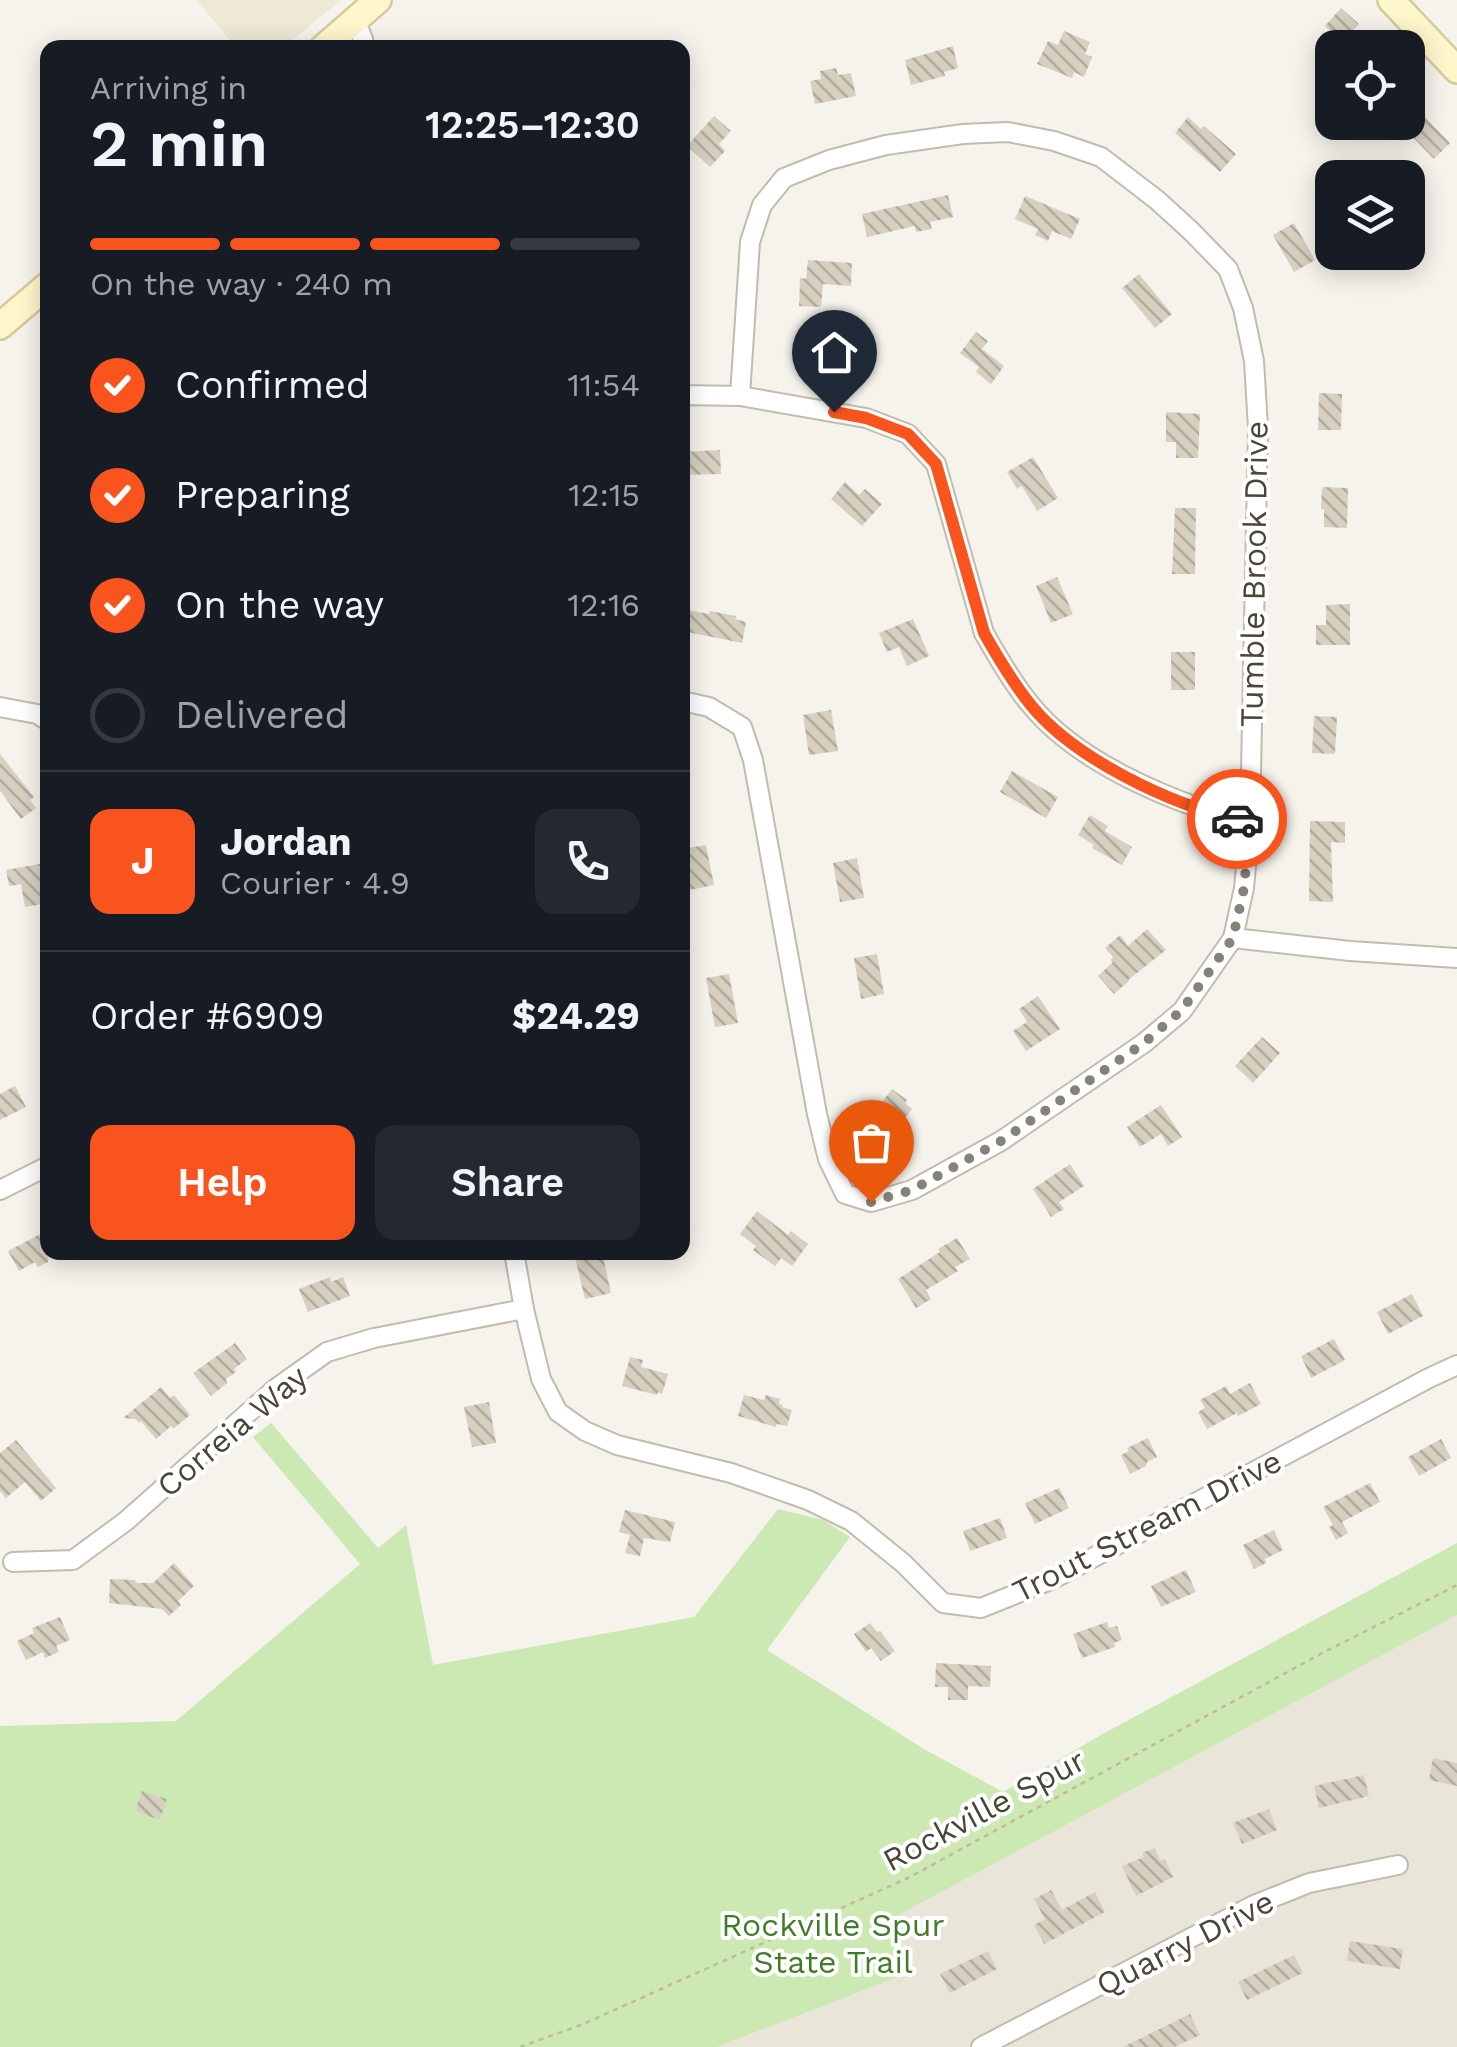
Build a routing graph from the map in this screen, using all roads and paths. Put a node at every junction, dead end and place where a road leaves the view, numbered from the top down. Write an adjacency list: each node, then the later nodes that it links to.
1 (378, 0): 3 (street)
2 (1391, 0): 6 (street)
3 (355, 20): 4 (street); 5 (street)
4 (332, 40)
5 (363, 40)
6 (1457, 70)
7 (40, 292): 8 (street)
8 (0, 326)
9 (690, 395): 10 (street)
10 (740, 396): 14 (street); 14 (street, Tumble Brook Drive)
11 (690, 703): 15 (street, Tumble Brook Drive)
12 (0, 707): 13 (street)
13 (40, 716)
14 (1250, 822): 15 (street, Tumble Brook Drive)
15 (1233, 938): 16 (street)
16 (1457, 958)
17 (40, 1170): 18 (street)
18 (0, 1190)
19 (515, 1260): 20 (street, Trout Stream Drive)
20 (524, 1309): 21 (street, Trout Stream Drive); 22 (street, Correia Way)
21 (1457, 1365)
22 (13, 1562)
23 (1457, 1585): 25 (path, Rockville Spur)
24 (1398, 1864): 26 (street, Quarry Drive)
25 (520, 2047)
26 (981, 2047)

